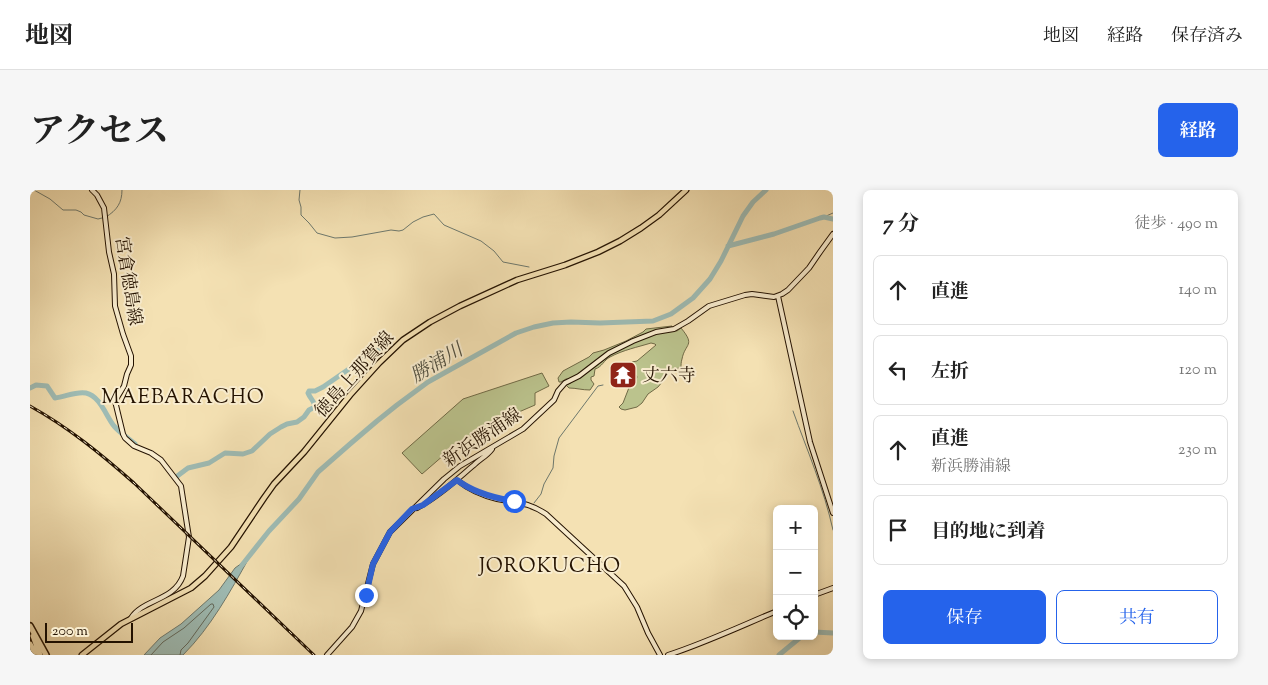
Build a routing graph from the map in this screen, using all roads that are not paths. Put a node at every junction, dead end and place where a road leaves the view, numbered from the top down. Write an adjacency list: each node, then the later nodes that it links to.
1 (92, 190): 12 (main road, 宮倉徳島線)
2 (686, 190): 12 (main road, 徳島上那賀線)
3 (833, 234): 4 (main road)
4 (778, 296): 5 (main road, 新浜勝浦線); 8 (main road)
5 (494, 447): 6 (main road); 7 (main road, 新浜勝浦線)
6 (457, 480): 7 (main road); 20 (main road)
7 (412, 509): 19 (main road, 新浜勝浦線)
8 (833, 513)
9 (833, 588): 10 (main road)
10 (818, 594)
11 (773, 613): 21 (main road)
12 (131, 618): 18 (main road, 徳島上那賀線)
13 (30, 628): 16 (highway); 17 (highway)
14 (30, 644): 15 (highway)
15 (36, 655)
16 (40, 655)
17 (46, 655)
18 (84, 655)
19 (327, 655)
20 (660, 655)
21 (668, 655)

